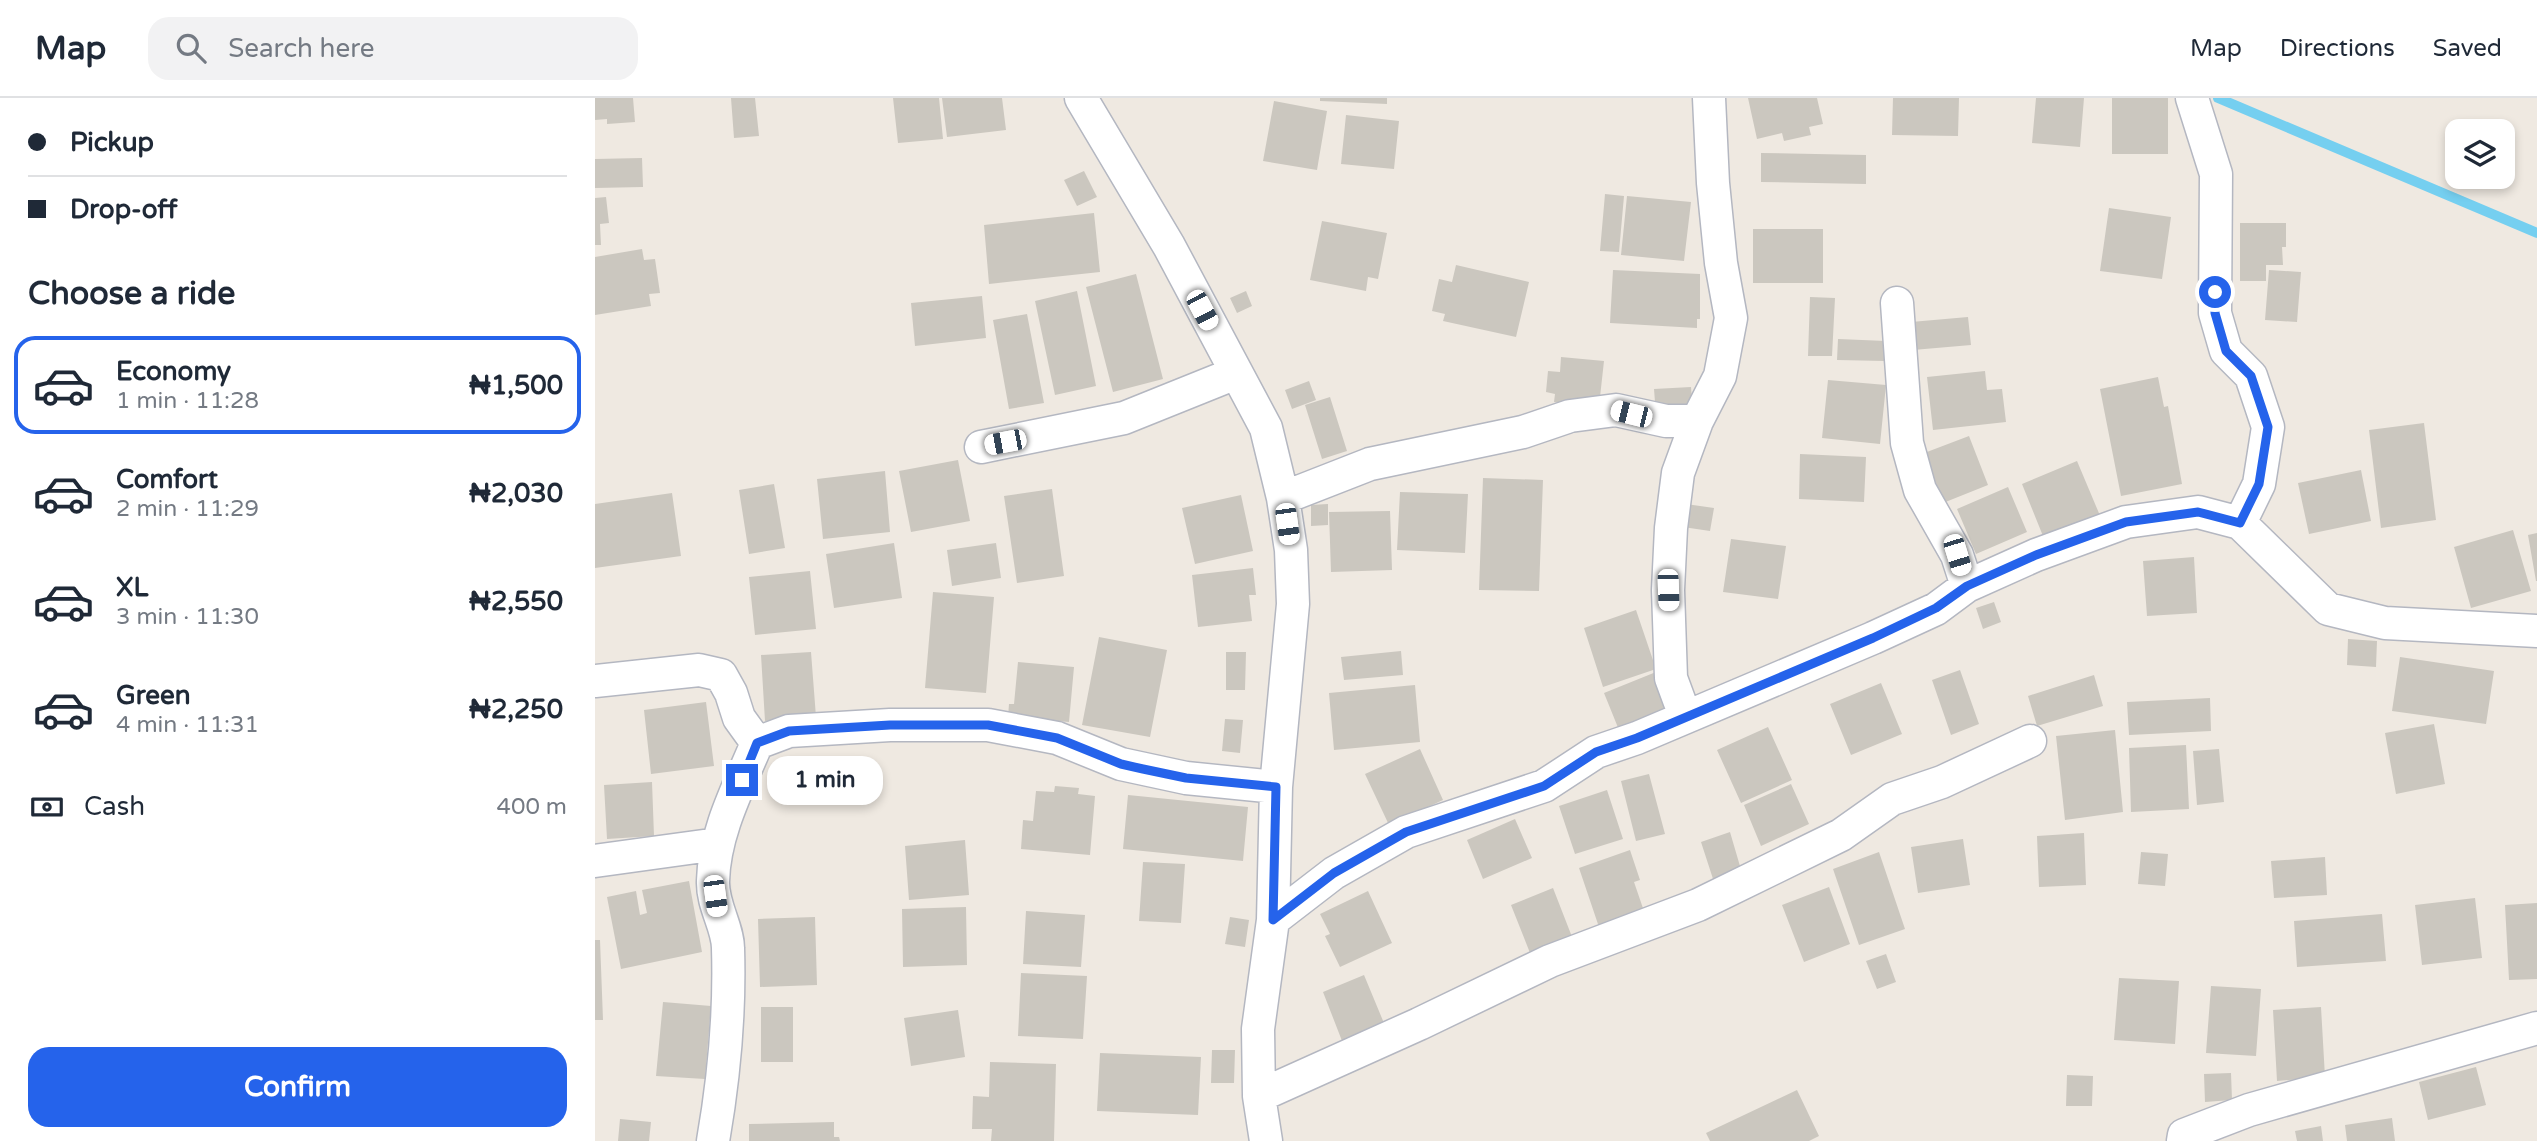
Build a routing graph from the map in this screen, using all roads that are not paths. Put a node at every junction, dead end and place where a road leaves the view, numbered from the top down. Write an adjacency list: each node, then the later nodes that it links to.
1 (1081, 98): 5 (street)
2 (1709, 98): 6 (street)
3 (2192, 98): 9 (street)
4 (1898, 303): 10 (street)
5 (1236, 373): 7 (street); 8 (street)
6 (1697, 421): 8 (street); 13 (street)
7 (981, 447)
8 (1283, 498): 16 (street)
9 (2240, 523): 10 (street); 11 (street)
10 (1967, 586): 13 (street)
11 (2537, 631)
12 (595, 681): 15 (street)
13 (1685, 716): 19 (street)
14 (2030, 741): 21 (street)
15 (757, 743): 16 (street); 17 (street)
16 (1276, 787): 19 (street)
17 (718, 844): 18 (street); 22 (street)
18 (595, 861)
19 (1273, 920): 21 (street)
20 (2537, 1028): 24 (street)
21 (1259, 1097): 23 (street)
22 (713, 1141)
23 (1266, 1141)
24 (2183, 1141)

